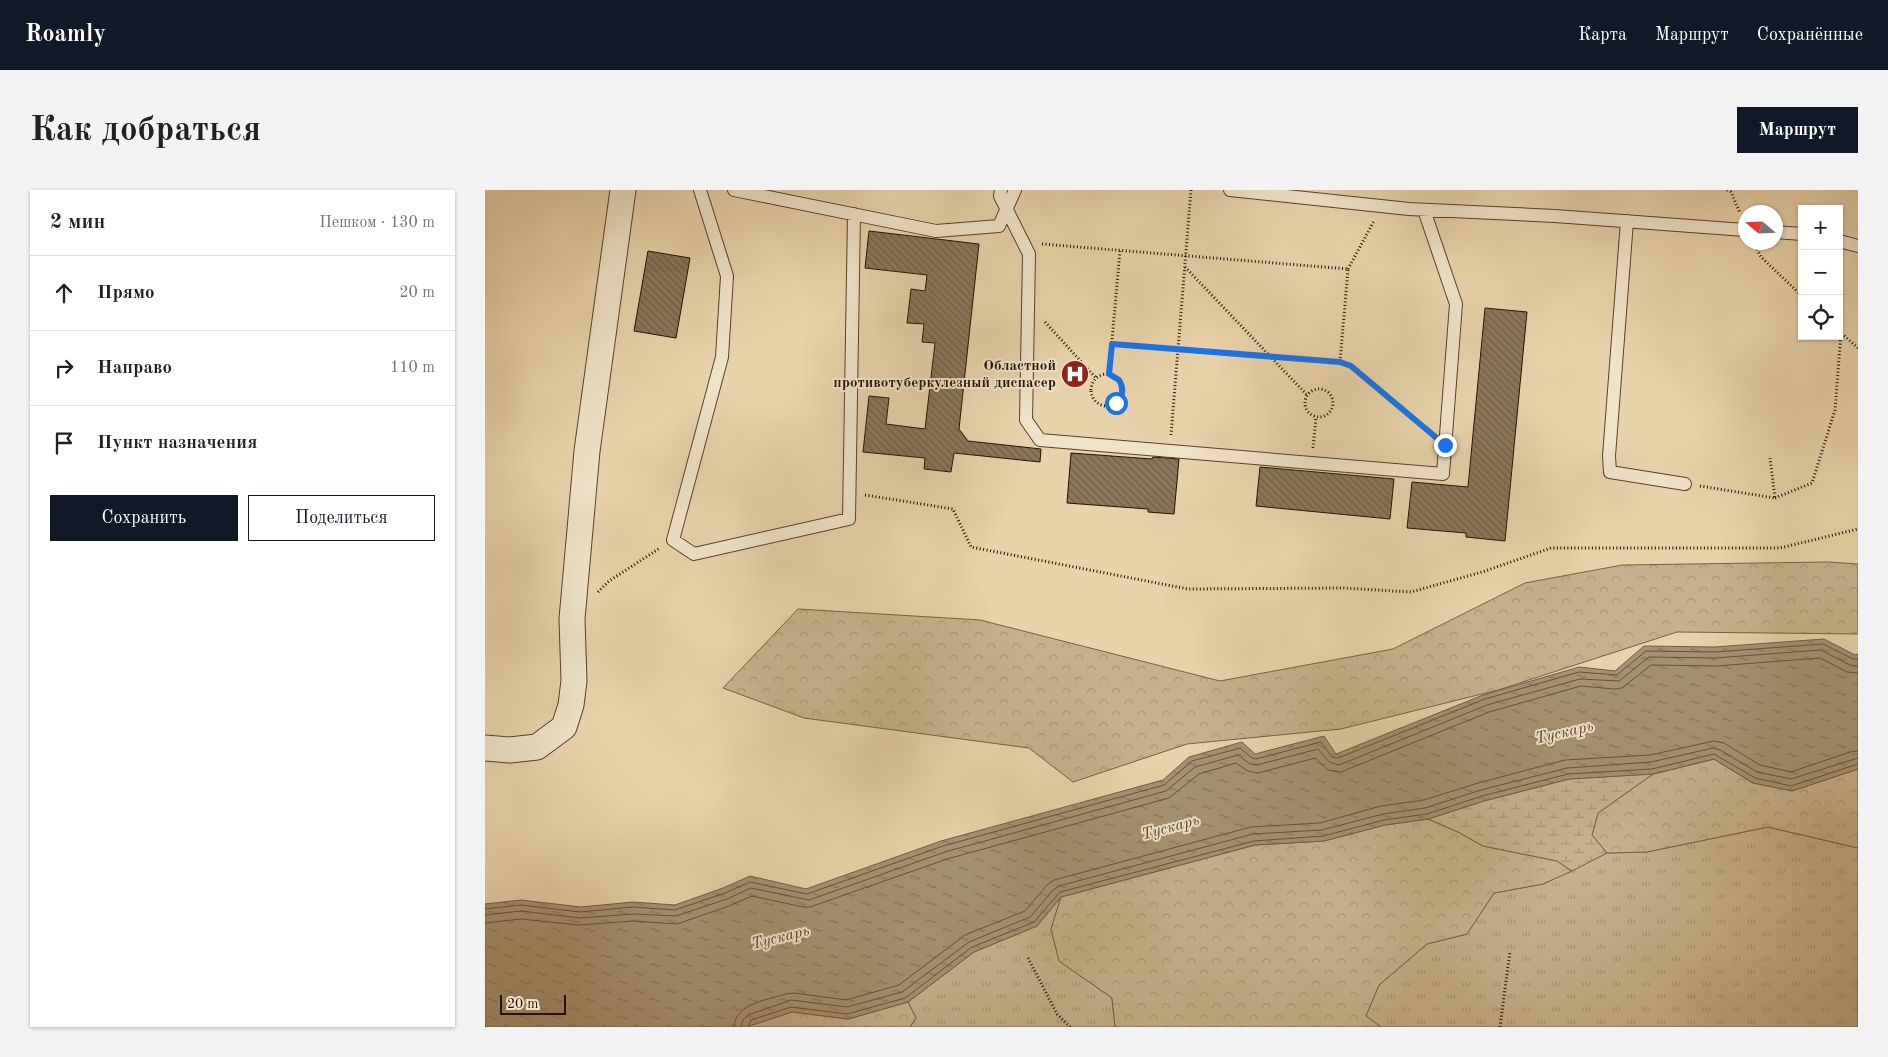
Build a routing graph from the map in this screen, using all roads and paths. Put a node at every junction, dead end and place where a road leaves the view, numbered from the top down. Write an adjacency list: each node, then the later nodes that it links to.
1 (623, 190): 48 (street)
2 (700, 190): 47 (lane)
3 (734, 190): 13 (lane)
4 (1001, 190): 10 (lane)
5 (1015, 190): 10 (lane)
6 (1191, 190): 23 (path)
7 (1230, 190): 9 (lane)
8 (1727, 190): 11 (path)
9 (1382, 206): 12 (lane); 25 (path)
10 (1007, 208): 13 (lane); 19 (lane)
11 (1738, 208)
12 (1424, 210): 14 (lane); 39 (lane)
13 (854, 214): 44 (lane)
14 (1627, 221): 15 (lane); 43 (lane)
15 (1738, 229)
16 (1783, 233): 17 (lane)
17 (1798, 234)
18 (1843, 242): 20 (lane)
19 (1022, 243): 22 (path); 27 (lane)
20 (1858, 246)
21 (1758, 250): 26 (path)
22 (1120, 251): 23 (path); 30 (path)
23 (1186, 256): 24 (path); 25 (path)
24 (1185, 267): 32 (path); 33 (path)
25 (1348, 269): 34 (path)
26 (1801, 295)
27 (1028, 303): 36 (path); 40 (lane)
28 (1843, 335): 31 (path)
29 (1839, 340): 45 (path)
30 (1112, 344): 32 (path); 35 (path)
31 (1858, 348)
32 (1179, 349): 33 (path); 40 (path)
33 (1272, 357): 34 (path); 37 (path)
34 (1340, 362): 39 (path)
35 (1109, 374): 36 (path); 36 (path)
36 (1096, 378)
37 (1307, 395): 38 (path); 38 (path)
38 (1316, 417): 42 (path)
39 (1445, 445): 42 (lane)
40 (1170, 451): 42 (lane)
41 (1770, 458): 45 (path)
42 (1312, 463)
43 (1685, 484): 45 (path)
44 (850, 492): 46 (path); 47 (lane)
45 (1775, 498)
46 (1858, 529)
47 (673, 540): 48 (path)
48 (572, 619): 49 (street)
49 (485, 748)
50 (1510, 951): 53 (path)
51 (1028, 958): 52 (path)
52 (1070, 1027)
53 (1500, 1027)

